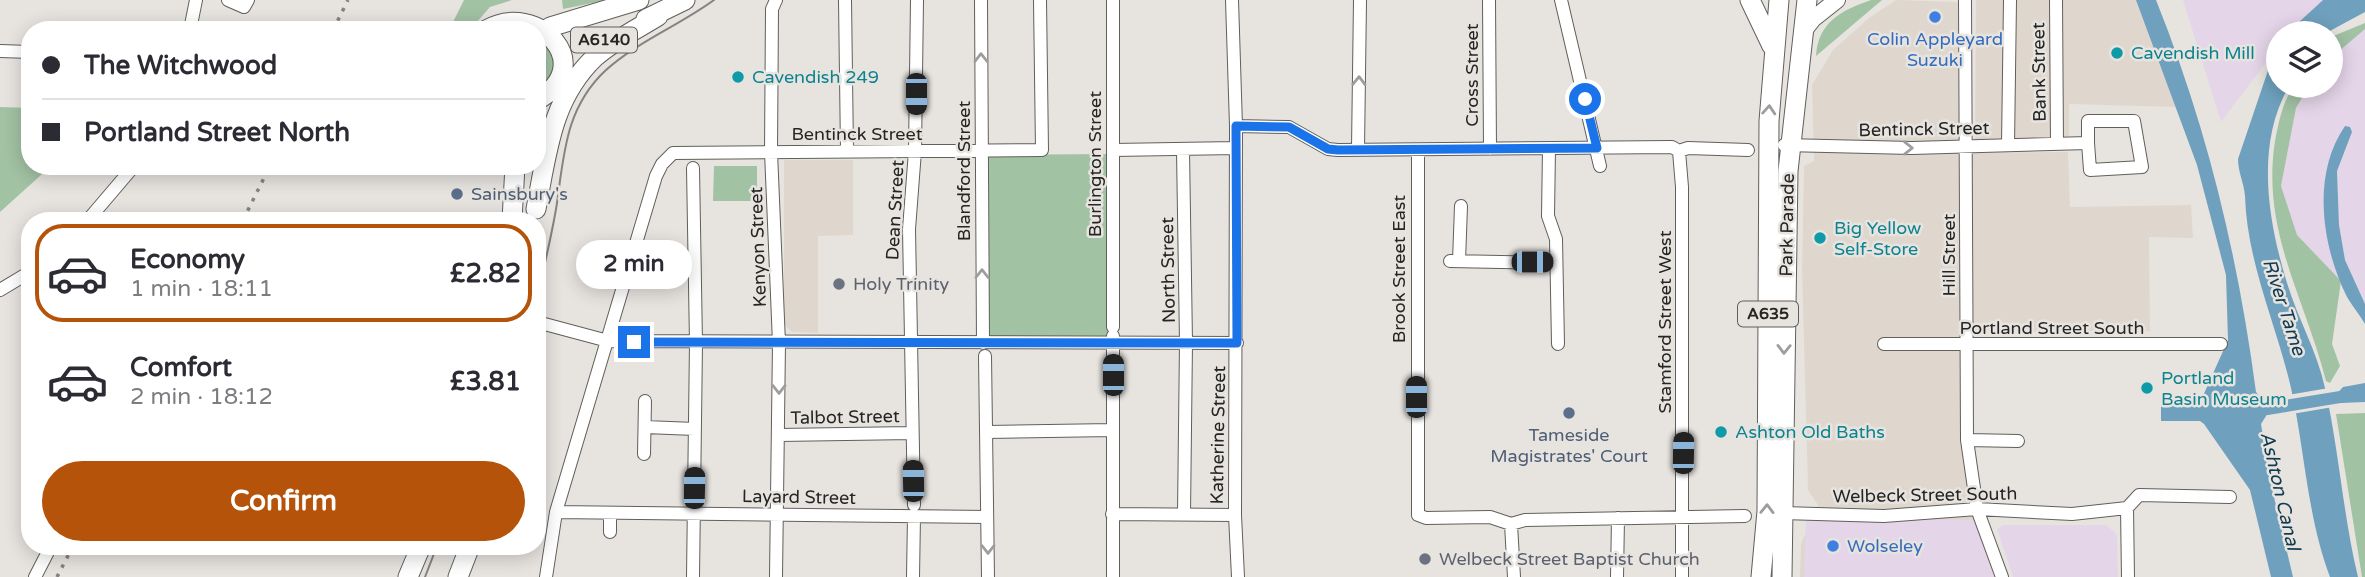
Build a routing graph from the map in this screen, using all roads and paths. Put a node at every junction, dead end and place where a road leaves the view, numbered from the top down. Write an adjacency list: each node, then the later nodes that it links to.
1 (196, 0): 24 (street)
2 (228, 0): 3 (street)
3 (248, 0)
4 (639, 0): 28 (highway, A6140)
5 (685, 0): 23 (highway, A6140)
6 (776, 0): 54 (street, Kenyon Street)
7 (845, 0): 55 (street)
8 (917, 0): 52 (street, Dean Street)
9 (981, 0): 47 (street, Blandford Street, one-way to 9)
10 (1040, 0): 47 (street, Bentinck Street)
11 (1113, 0): 48 (street, Burlington Street)
12 (1232, 0): 36 (street, Katherine Street)
13 (1360, 0): 44 (street, one-way to 13)
14 (1489, 0): 45 (street, Cross Street)
15 (1561, 0): 43 (street)
16 (1750, 0): 30 (highway)
17 (1779, 0): 30 (highway, Park Parade / A635)
18 (1807, 0): 29 (highway, Park Parade / A635)
19 (1837, 0): 29 (main road)
20 (1965, 0): 41 (street, Hill Street)
21 (2010, 0): 40 (street)
22 (2056, 0): 39 (street, Bank Street)
23 (658, 16): 33 (highway, A6140); 56 (highway, A6140)
24 (192, 21)
25 (498, 21): 26 (highway, A6140)
26 (540, 21)
27 (546, 25): 28 (highway, A6140)
28 (550, 27): 33 (highway)
29 (1802, 33): 37 (highway, Park Parade / A635)
30 (1774, 50): 71 (highway, Park Parade / A635, one-way to 30)
31 (0, 51): 32 (street)
32 (21, 52)
33 (557, 82): 34 (highway); 35 (highway, A6140)
34 (546, 92)
35 (546, 116)
36 (1236, 126): 42 (street, Katherine Street); 44 (street)
37 (1791, 143): 41 (street, Bentinck Street, one-way to 41); 71 (street); 101 (highway, Park Parade / A635, one-way to 101)
38 (2088, 143): 38 (street); 39 (street, Bentinck Street)
39 (2057, 144): 40 (street, Bentinck Street)
40 (2008, 145): 41 (street, Bentinck Street)
41 (1968, 146): 83 (street, Hill Street)
42 (1236, 148): 49 (street); 78 (street, Katherine Street)
43 (1597, 148): 46 (street); 53 (street); 57 (street)
44 (1358, 149): 50 (street)
45 (1490, 149): 46 (street); 50 (street)
46 (1549, 149): 68 (street)
47 (982, 150): 52 (street, Bentinck Street); 84 (street, Blandford Street, one-way to 47)
48 (1113, 150): 49 (street); 73 (street, Burlington Street)
49 (1183, 150): 75 (street, North Street)
50 (1418, 150): 111 (street, Brook Street East)
51 (1748, 150): 53 (street)
52 (915, 151): 55 (street, Bentinck Street); 79 (street, Dean Street)
53 (1679, 151): 110 (street, Stamford Street West)
54 (771, 152): 55 (street, Bentinck Street); 74 (street, Bentinck Street); 77 (street, Kenyon Street)
55 (847, 152)
56 (546, 153)
57 (1600, 166)
58 (126, 175): 64 (street)
59 (514, 175): 65 (highway)
60 (538, 175): 66 (highway, A6140)
61 (542, 175): 67 (highway, A6140)
62 (689, 176): 76 (street)
63 (1461, 206): 68 (street)
64 (95, 212)
65 (512, 212)
66 (535, 212)
67 (536, 212)
68 (1556, 262): 80 (street)
69 (21, 277): 70 (street)
70 (0, 290)
71 (1768, 318): 129 (highway, Park Parade / A635, one-way to 71)
72 (546, 324): 74 (street)
73 (1113, 334): 75 (street); 84 (street); 88 (street, Burlington Street)
74 (608, 341): 76 (street); 99 (street)
75 (1186, 342): 78 (street); 105 (street, North Street)
76 (696, 343): 77 (street); 87 (street)
77 (779, 343): 79 (street); 91 (street, Kenyon Street, one-way to 91)
78 (1237, 343): 106 (street, Katherine Street)
79 (910, 344): 84 (street); 90 (street, Dean Street)
80 (1558, 344)
81 (1884, 344): 83 (street, Portland Street South)
82 (2221, 344): 83 (street, Portland Street South)
83 (1966, 346): 92 (street, Hill Street)
84 (984, 349): 89 (street, Blandford Street)
85 (646, 401): 86 (street)
86 (645, 427): 87 (street); 94 (street)
87 (695, 429): 102 (street)
88 (1112, 430): 89 (street); 104 (street, Burlington Street)
89 (987, 432): 108 (street, Blandford Street)
90 (912, 433): 91 (street, Talbot Street); 98 (street, Dean Street)
91 (779, 435): 103 (street, Kenyon Street)
92 (1967, 440): 93 (street); 97 (street, Hill Street)
93 (2018, 441)
94 (644, 454)
95 (2230, 497): 96 (street, Welbeck Street South)
96 (2127, 508): 97 (street, Welbeck Street South); 132 (street)
97 (1977, 509): 101 (street, Welbeck Street South); 131 (street, Hill Street)
98 (914, 510): 103 (street, Layard Street); 108 (street, Layard Street); 122 (street, Dean Street)
99 (556, 512): 100 (street, Layard Street); 119 (street)
100 (610, 513): 102 (street, Layard Street); 112 (street)
101 (1783, 513): 130 (highway, Park Parade / A635)
102 (694, 514): 103 (street, Layard Street); 120 (street)
103 (778, 514): 121 (street, Kenyon Street)
104 (1112, 514): 105 (street); 124 (street, Burlington Street)
105 (1184, 515): 106 (street)
106 (1235, 515): 125 (street, Katherine Street)
107 (1745, 516): 110 (street)
108 (988, 517): 123 (street, Blandford Street, one-way to 123)
109 (1618, 518): 110 (street); 111 (street); 127 (street)
110 (1682, 518): 128 (street, Stamford Street West)
111 (1511, 524): 126 (street)
112 (610, 532)
113 (47, 555): 116 (street)
114 (417, 555): 117 (highway)
115 (467, 555): 118 (highway)
116 (36, 577)
117 (408, 577)
118 (458, 577)
119 (546, 577)
120 (693, 577)
121 (776, 577)
122 (913, 577)
123 (988, 577)
124 (1113, 577)
125 (1238, 577)
126 (1514, 577)
127 (1617, 577)
128 (1682, 577)
129 (1761, 577)
130 (1782, 577)
131 (2002, 577)
132 (2128, 577)

